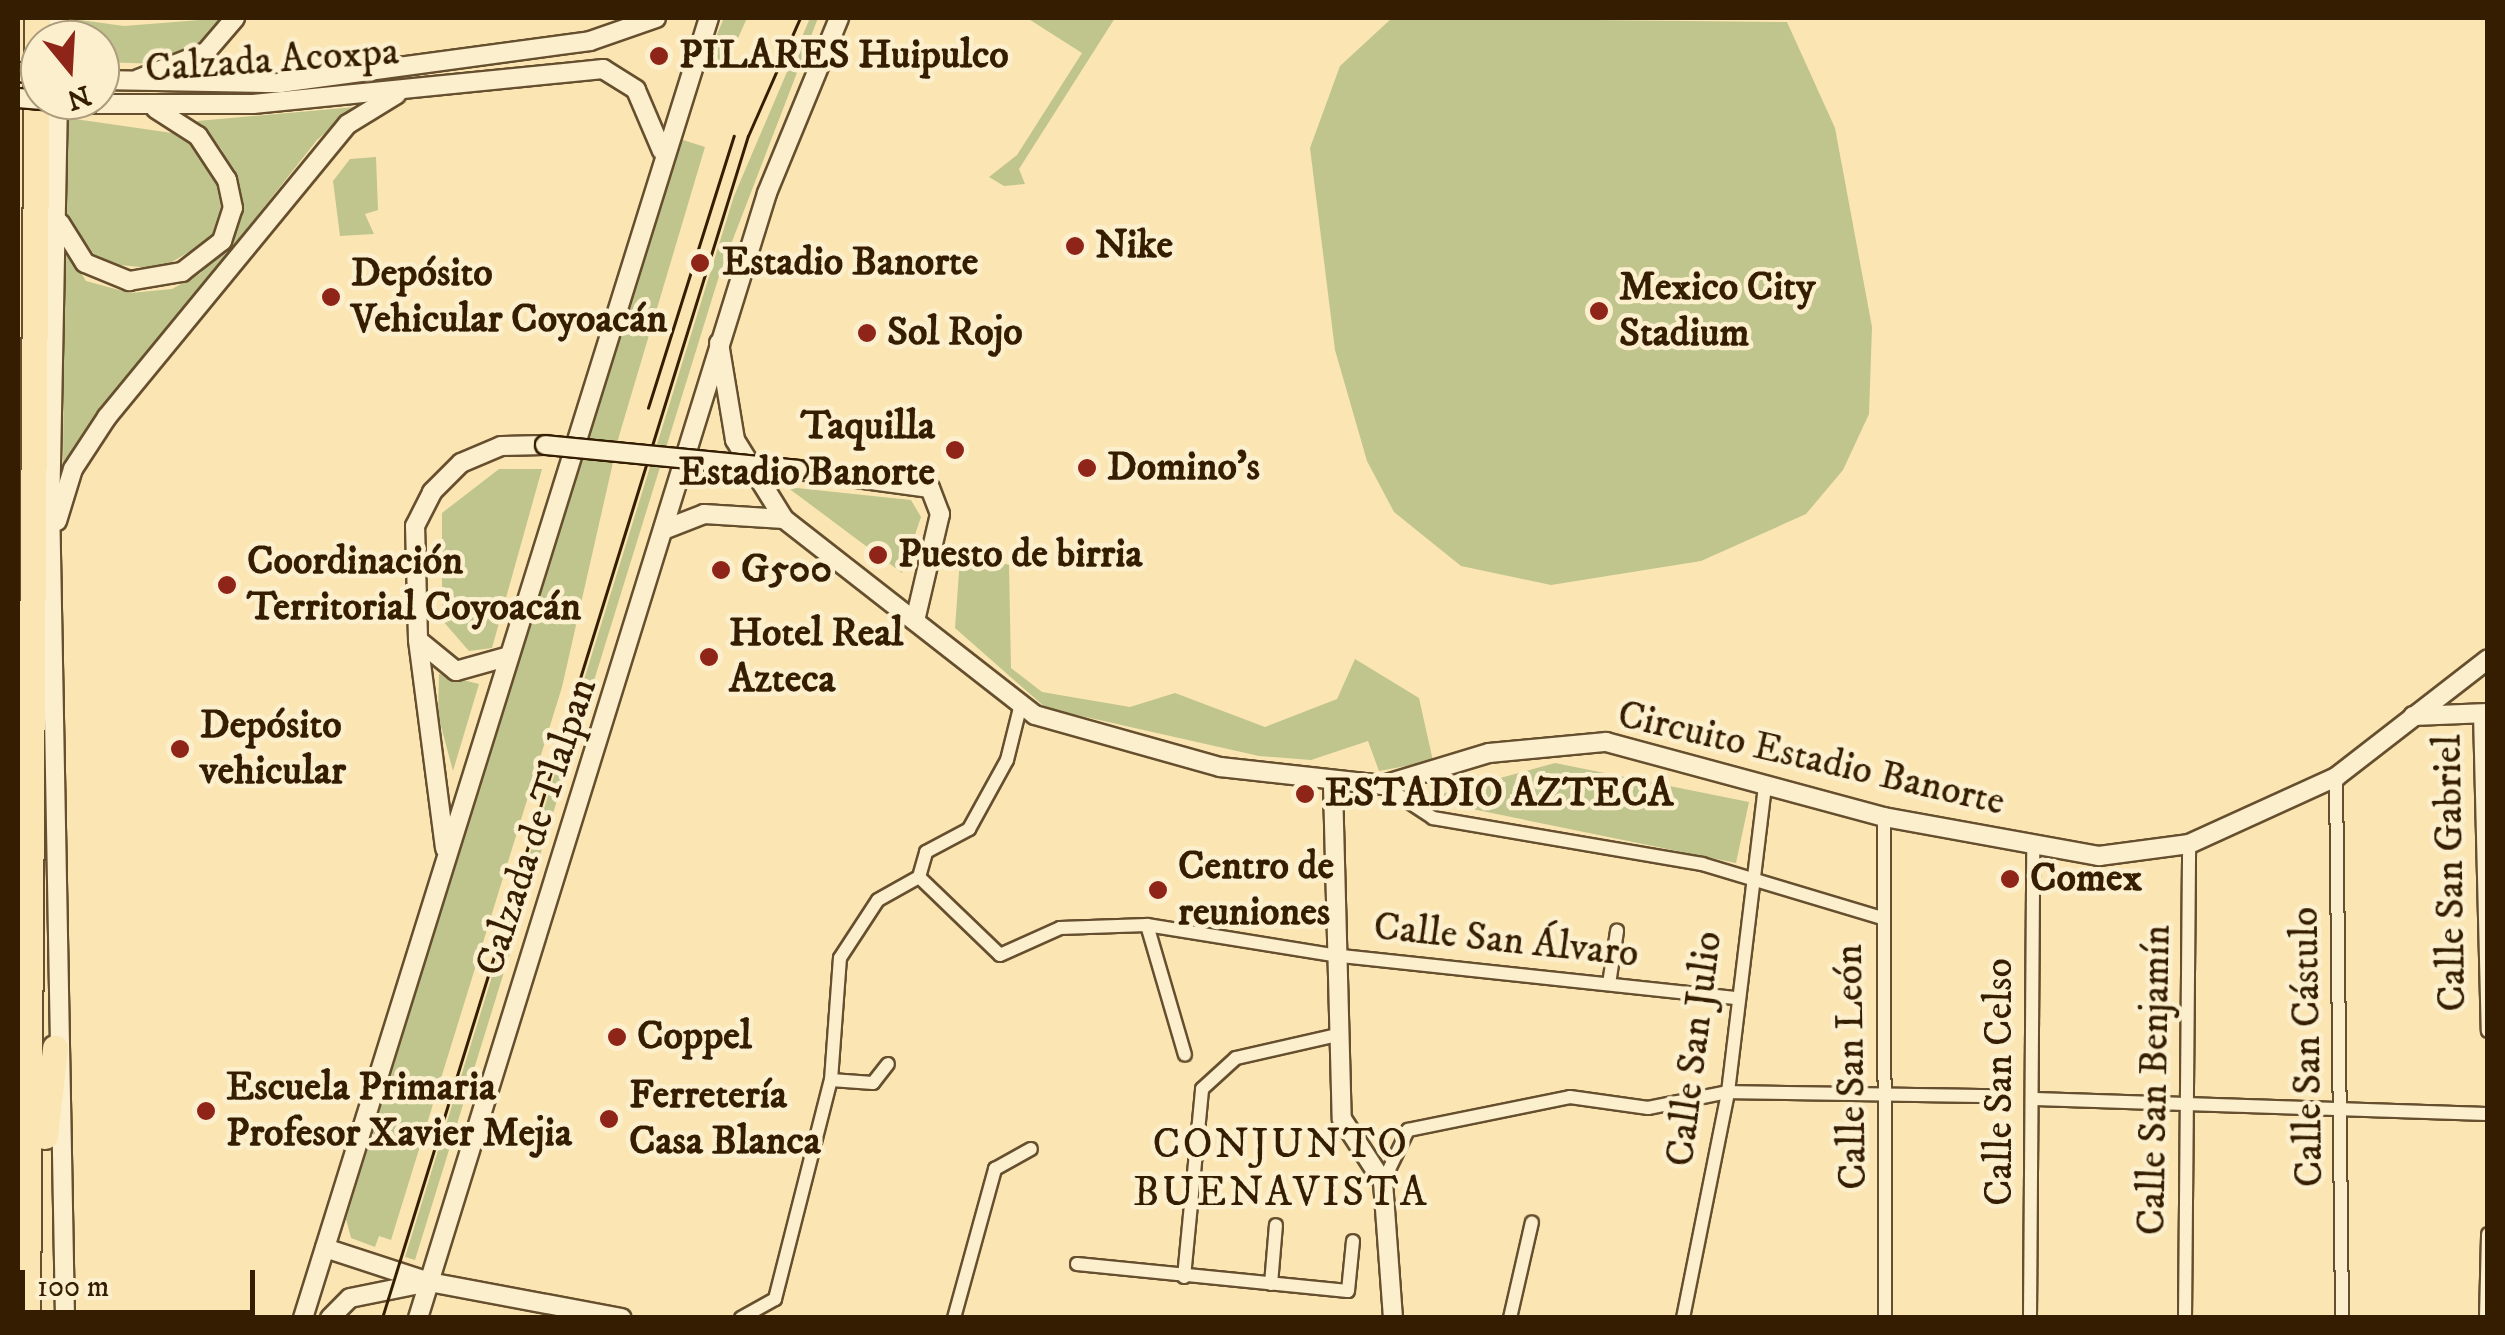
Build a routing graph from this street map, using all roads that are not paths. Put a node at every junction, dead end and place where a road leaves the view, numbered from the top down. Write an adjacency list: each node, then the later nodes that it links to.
1 (37, 18): 64 (highway)
2 (234, 18): 7 (main road)
3 (656, 18): 7 (main road, Calzada Acoxpa)
4 (709, 18): 12 (main road, Calzada de Tlalpan)
5 (839, 18): 14 (main road, Calzada de Tlalpan)
6 (120, 81): 7 (main road, Calzada Acoxpa)
7 (130, 82)
8 (416, 87): 10 (main road, Calzada Acoxpa); 12 (main road, Calzada Acoxpa); 17 (main road)
9 (18, 98): 10 (main road, Calzada Acoxpa, bridge)
10 (151, 107): 13 (main road)
11 (58, 120): 13 (main road)
12 (662, 152): 20 (main road, Calzada de Tlalpan)
13 (58, 214): 17 (main road)
14 (720, 343): 15 (main road, Circuito Estadio Banorte); 16 (main road, Calzada de Tlalpan)
15 (784, 519): 16 (main road); 18 (main road, Circuito Estadio Banorte)
16 (664, 530): 63 (main road, Calzada de Tlalpan)
17 (55, 536): 43 (main road)
18 (915, 622): 19 (main road, bridge); 22 (main road, Circuito Estadio Banorte)
19 (418, 639): 20 (main road); 32 (main road)
20 (506, 657): 32 (main road, Calzada de Tlalpan)
21 (2488, 659): 24 (main road, Circuito Estadio Banorte)
22 (1021, 704): 26 (main road, Circuito Estadio Banorte); 33 (street)
23 (2484, 713): 24 (main road); 41 (street, Calle San Gabriel)
24 (2413, 716): 25 (main road, Circuito Estadio Banorte)
25 (2336, 776): 30 (main road, Circuito Estadio Banorte); 52 (street, Calle San Cástulo)
26 (1333, 786): 27 (main road, Circuito Estadio Banorte); 38 (main road)
27 (1383, 786): 28 (main road, Circuito Estadio Banorte); 34 (street)
28 (1765, 786): 29 (main road, Circuito Estadio Banorte); 34 (street, Calle San Julio)
29 (1884, 816): 31 (main road, Circuito Estadio Banorte); 35 (street, Calle San León)
30 (2189, 844): 31 (main road, Circuito Estadio Banorte); 51 (street, Calle San Benjamín)
31 (2033, 846): 49 (street, Calle San Celso)
32 (446, 853): 60 (main road, Calzada de Tlalpan)
33 (920, 877): 36 (street, Calle San Álvaro); 46 (street)
34 (1750, 881): 35 (street); 40 (street, Calle San Julio)
35 (1882, 918): 50 (street, Calle San León)
36 (1147, 925): 38 (street, Calle San Álvaro); 44 (street)
37 (1617, 931): 39 (street)
38 (1332, 955): 39 (street, Calle San Álvaro); 42 (main road)
39 (1609, 984): 40 (street, Calle San Álvaro)
40 (1733, 998): 47 (street, Calle San Julio)
41 (2488, 1031)
42 (1337, 1035): 55 (main road); 62 (street)
43 (54, 1048): 64 (highway); 67 (main road)
44 (1185, 1054)
45 (888, 1064): 46 (street)
46 (831, 1080): 72 (street)
47 (1728, 1092): 50 (street); 55 (street); 76 (street, Calle San Julio)
48 (1991, 1096): 50 (street)
49 (2034, 1099): 51 (street); 78 (street, Calle San Celso)
50 (1888, 1100): 77 (street, Calle San León)
51 (2187, 1106): 52 (street); 79 (street, Calle San Benjamín)
52 (2344, 1111): 53 (street); 80 (street, Calle San Cástulo)
53 (2488, 1114)
54 (1031, 1149): 73 (street)
55 (1383, 1182): 74 (main road)
56 (1532, 1222): 75 (street)
57 (1276, 1225): 65 (street)
58 (2488, 1234): 81 (street)
59 (1352, 1241): 65 (street)
60 (325, 1248): 63 (main road); 68 (main road, Calzada de Tlalpan)
61 (1077, 1264): 62 (street)
62 (1184, 1276): 65 (street)
63 (429, 1282): 69 (main road); 70 (main road, Calzada de Tlalpan); 71 (main road)
64 (27, 1284): 66 (highway)
65 (1271, 1284)
66 (26, 1318)
67 (65, 1318)
68 (303, 1318)
69 (330, 1318)
70 (418, 1318)
71 (622, 1318)
72 (742, 1318)
73 (954, 1318)
74 (1393, 1318)
75 (1510, 1318)
76 (1682, 1318)
77 (1885, 1318)
78 (2030, 1318)
79 (2185, 1318)
80 (2342, 1318)
81 (2486, 1318)

